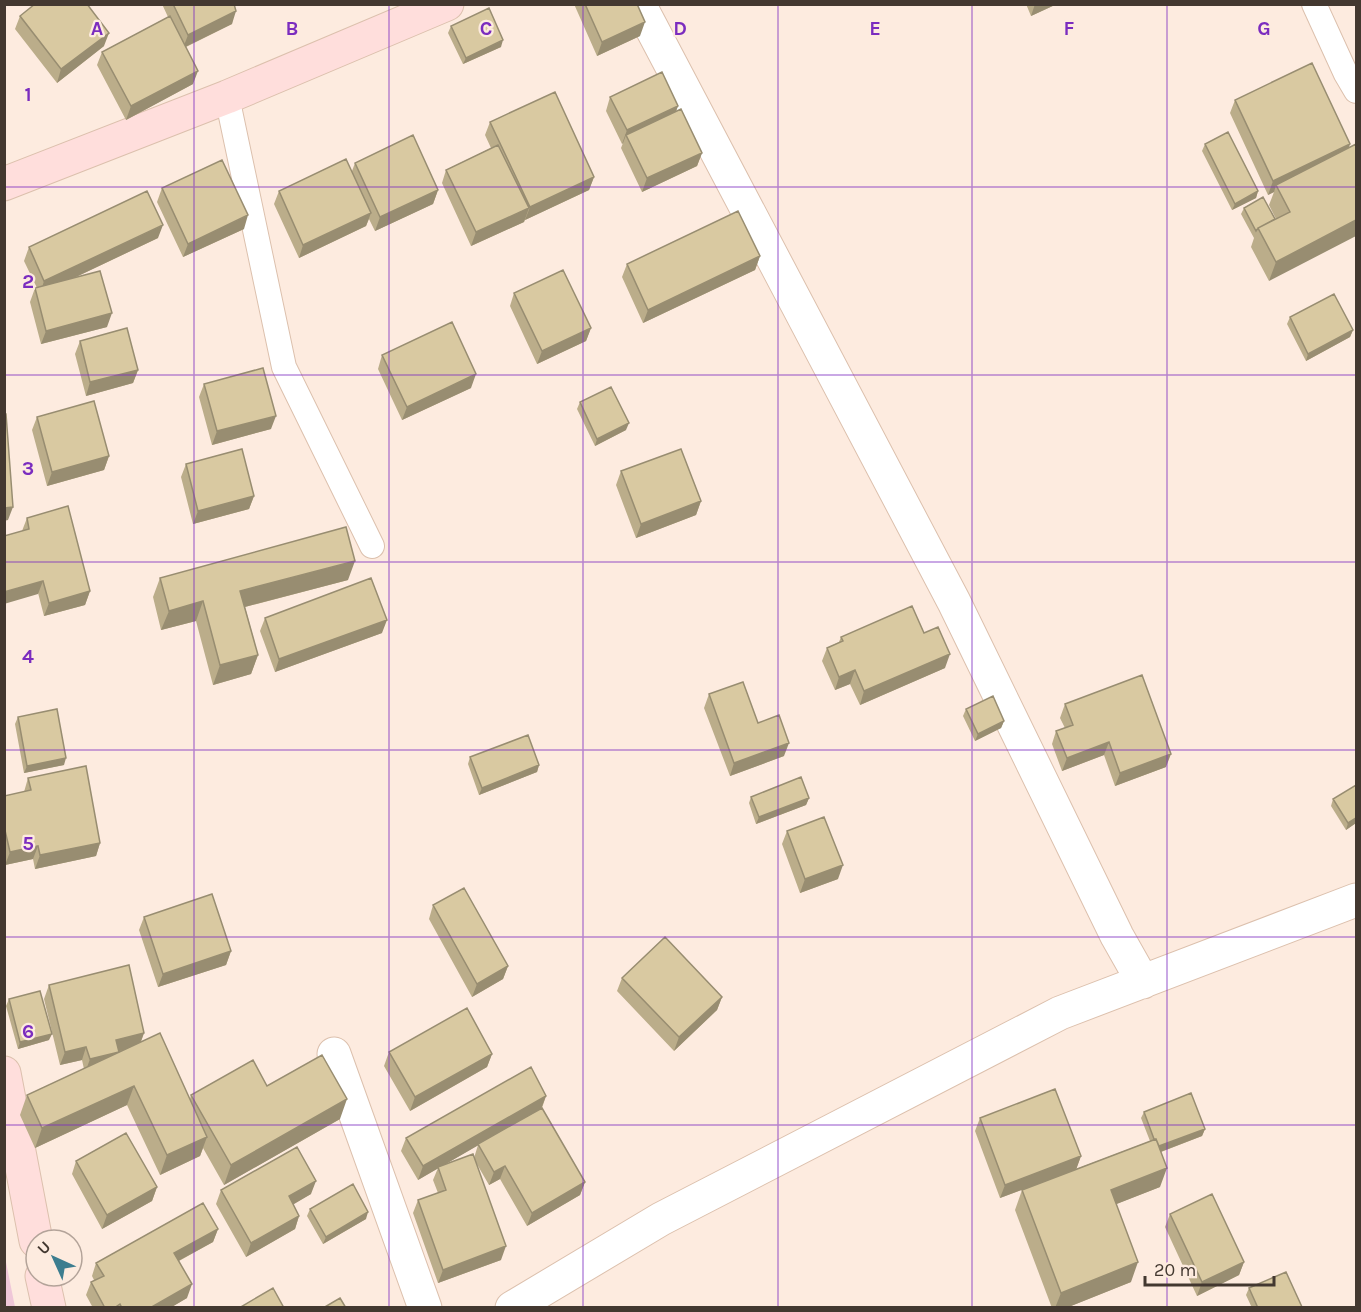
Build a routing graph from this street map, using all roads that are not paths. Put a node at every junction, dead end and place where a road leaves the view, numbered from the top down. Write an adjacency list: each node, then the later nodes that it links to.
1 (447, 4): 5 (street)
2 (639, 4): 9 (street)
3 (1314, 4): 4 (lane)
4 (1356, 90)
5 (227, 97): 6 (street); 7 (lane)
6 (4, 183)
7 (372, 546)
8 (1356, 900): 9 (street)
9 (1143, 982): 16 (street)
10 (334, 1054): 15 (street)
11 (4, 1073): 12 (street)
12 (34, 1228)
13 (45, 1288): 14 (street)
14 (49, 1308)
15 (425, 1308)
16 (512, 1308)

